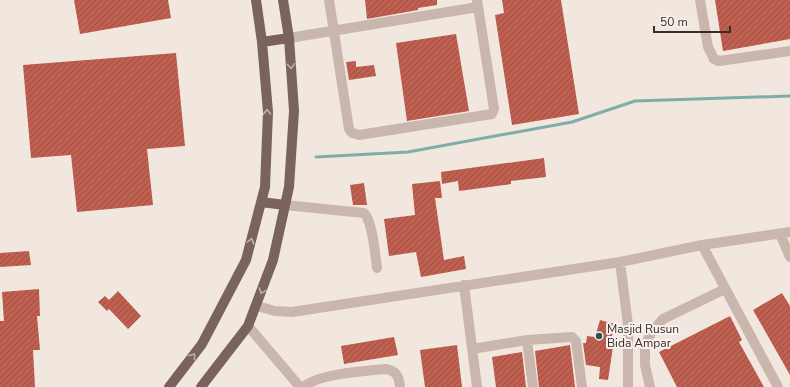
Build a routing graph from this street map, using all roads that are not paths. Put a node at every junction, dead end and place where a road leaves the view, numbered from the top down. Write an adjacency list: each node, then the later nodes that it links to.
1 (256, 0): 8 (main road)
2 (283, 0): 7 (main road)
3 (329, 0): 6 (street)
4 (700, 0): 9 (street)
5 (478, 4): 6 (street); 6 (street)
6 (334, 32): 7 (street)
7 (289, 38): 8 (main road); 11 (main road, one-way to 11)
8 (262, 42): 10 (main road, one-way to 8)
9 (790, 51)
10 (261, 202): 11 (main road); 23 (main road, one-way to 10)
11 (285, 205): 16 (street); 19 (main road, one-way to 19)
12 (785, 233): 13 (street); 14 (street)
13 (702, 245): 15 (street); 18 (street)
14 (790, 257)
15 (620, 262): 17 (street); 31 (street)
16 (377, 268)
17 (464, 285): 19 (street); 22 (street)
18 (725, 289): 32 (street); 33 (street)
19 (257, 306): 20 (main road)
20 (248, 326): 24 (main road); 25 (street)
21 (527, 340): 22 (street); 29 (street); 30 (street)
22 (472, 349): 28 (street)
23 (169, 387)
24 (201, 387)
25 (300, 387)
26 (304, 387): 27 (street)
27 (400, 387)
28 (476, 387)
29 (533, 387)
30 (582, 387)
31 (628, 387)
32 (650, 387)
33 (778, 387)

